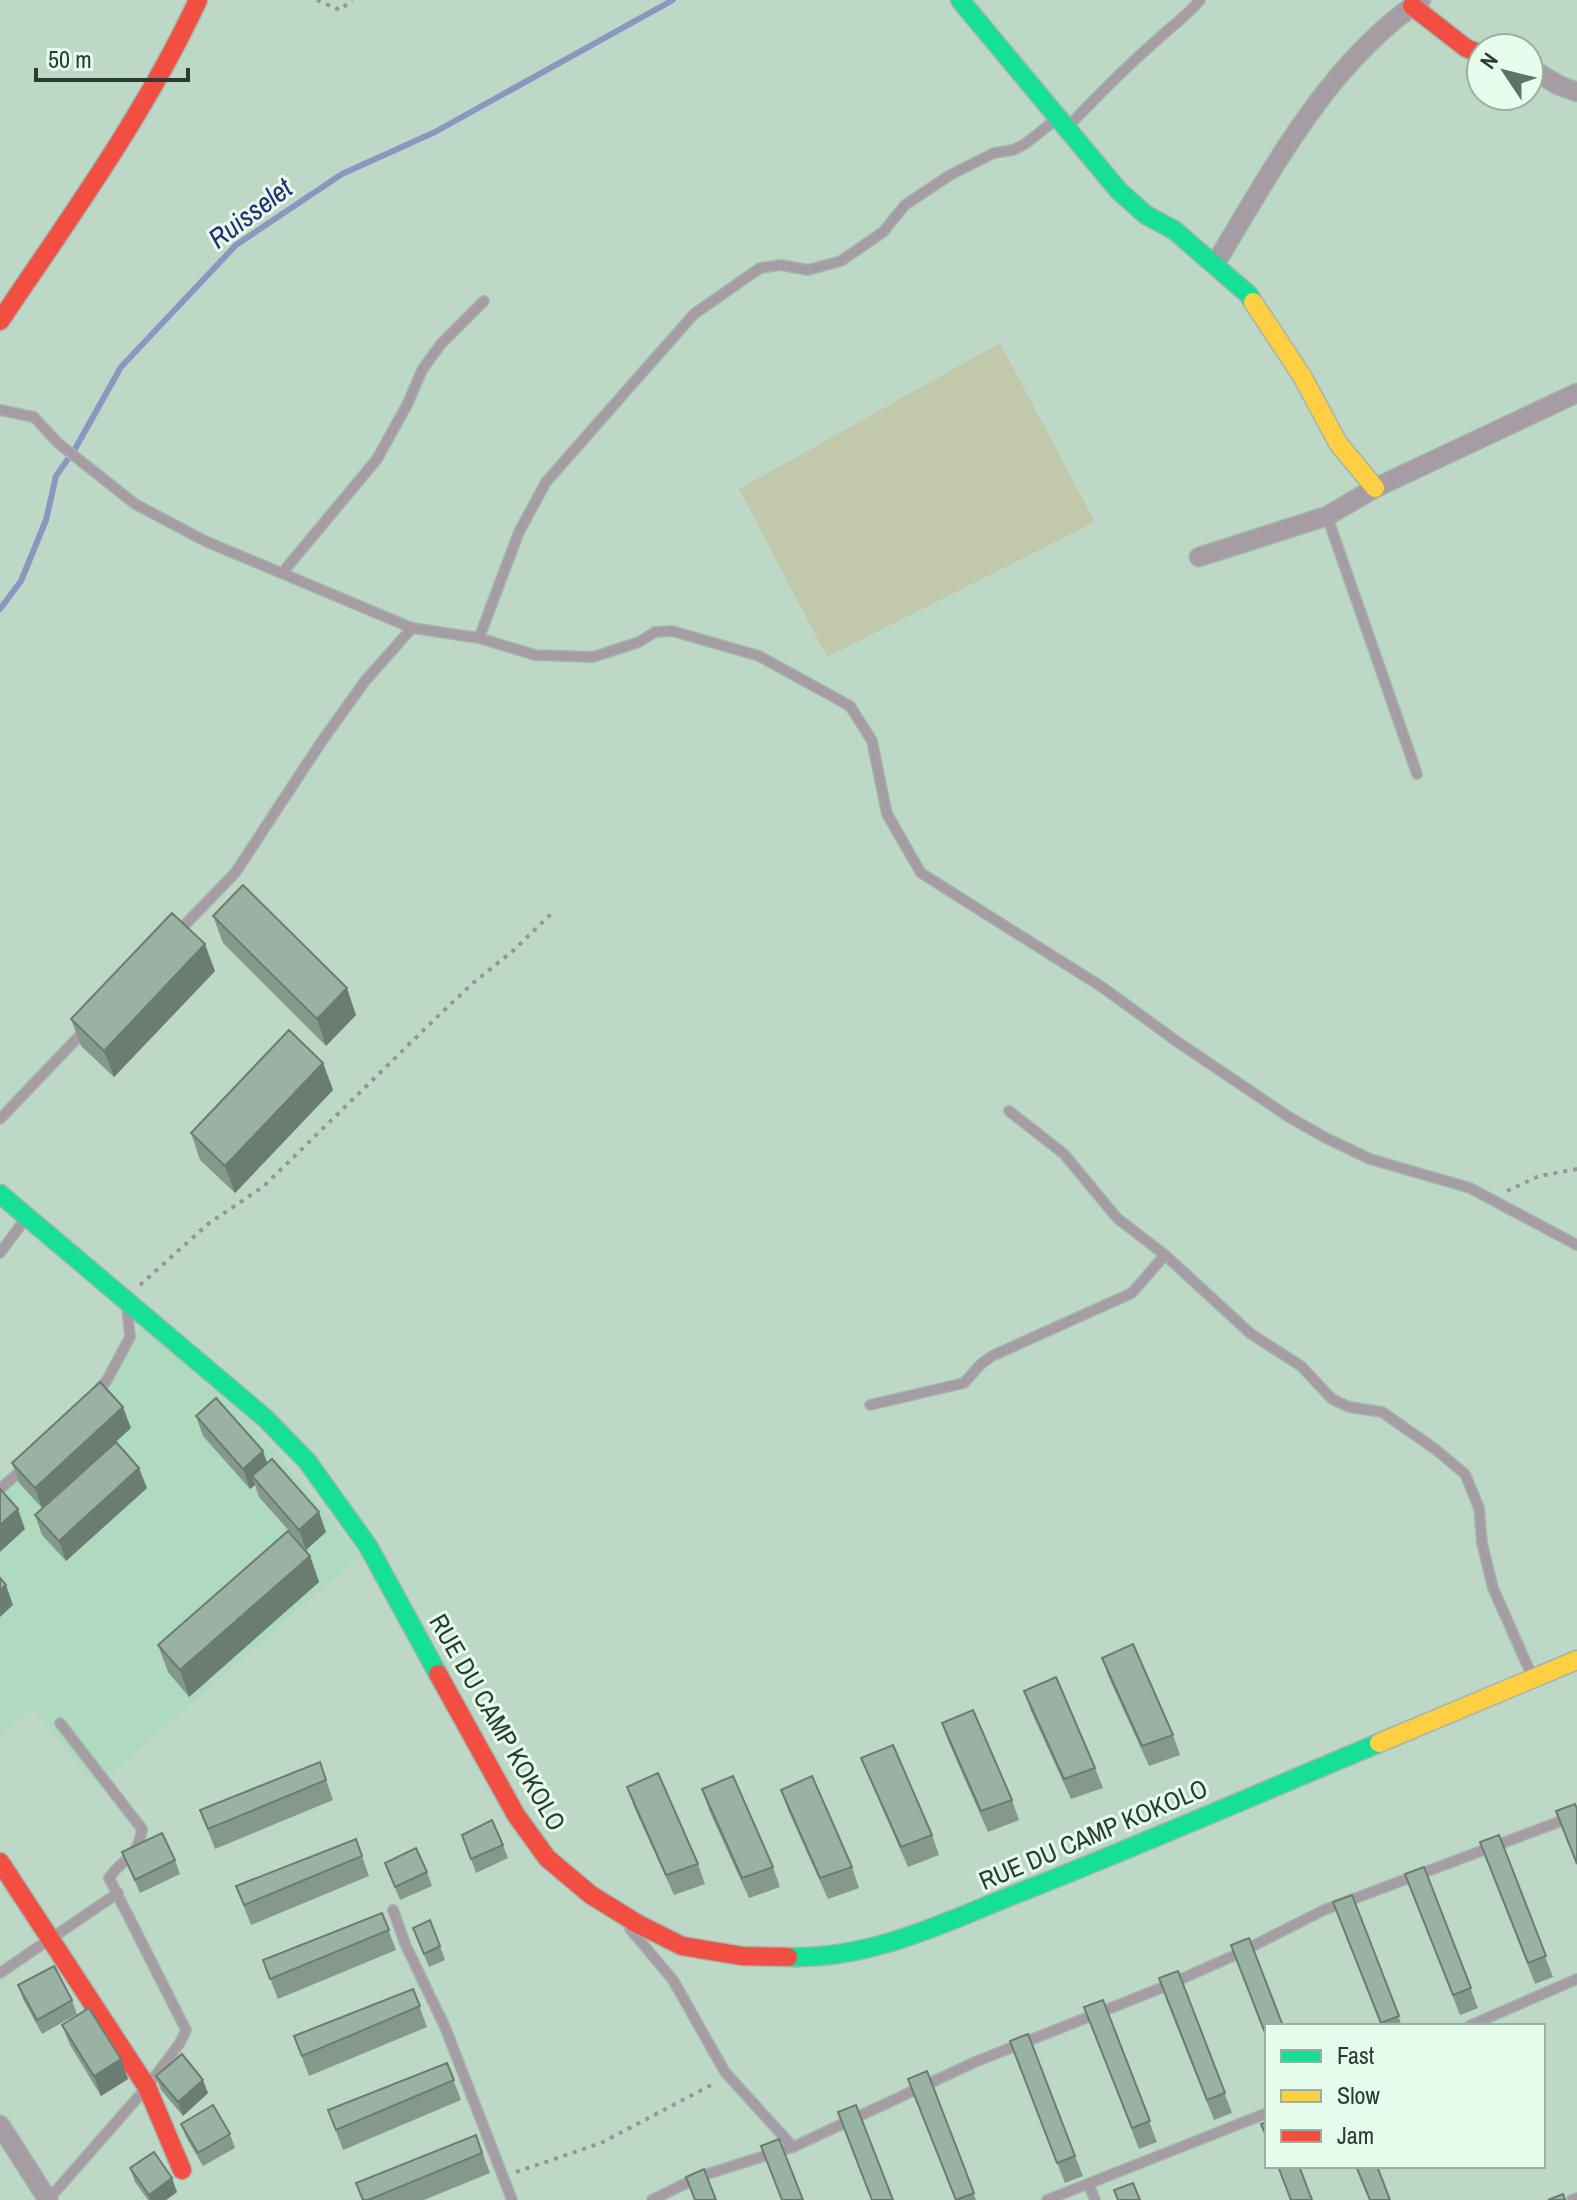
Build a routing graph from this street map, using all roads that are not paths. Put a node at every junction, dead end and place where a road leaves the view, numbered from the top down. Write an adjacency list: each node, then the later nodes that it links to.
1 (198, 0): 11 (street)
2 (960, 0): 8 (street)
3 (1200, 0): 8 (lane)
4 (1417, 3): 5 (street); 9 (street)
5 (1465, 47)
6 (1545, 77): 7 (street)
7 (1577, 92)
8 (1062, 123): 9 (street); 19 (lane)
9 (1215, 264): 14 (street)
10 (484, 301): 17 (lane)
11 (0, 321)
12 (1577, 393): 14 (street)
13 (0, 410): 17 (lane)
14 (1375, 488): 15 (street)
15 (1327, 516): 16 (street); 20 (lane)
16 (1199, 557)
17 (283, 572): 18 (lane)
18 (412, 628): 19 (lane); 21 (lane)
19 (479, 638): 27 (lane)
20 (1417, 774)
21 (171, 940)
22 (96, 1018): 24 (lane)
23 (1009, 1111): 29 (lane)
24 (0, 1119)
25 (0, 1194): 26 (street, RUE DU CAMP KOKOLO)
26 (28, 1216): 28 (lane); 30 (street, RUE DU CAMP KOKOLO)
27 (1577, 1245)
28 (0, 1253)
29 (1165, 1255): 32 (lane); 36 (lane)
30 (126, 1298): 31 (lane); 42 (street, RUE DU CAMP KOKOLO)
31 (89, 1402)
32 (870, 1405)
33 (35, 1457): 34 (lane)
34 (0, 1489)
35 (1577, 1660): 36 (street, RUE DU CAMP KOKOLO)
36 (1533, 1679): 42 (street, RUE DU CAMP KOKOLO)
37 (60, 1723): 40 (lane)
38 (1577, 1815): 50 (lane)
39 (0, 1862): 43 (street)
40 (118, 1893): 43 (lane); 47 (lane)
41 (393, 1910): 54 (lane)
42 (614, 1910): 50 (lane)
43 (50, 1940): 44 (lane); 47 (street)
44 (0, 1973)
45 (1577, 1979): 46 (lane)
46 (1474, 2024)
47 (147, 2087): 51 (street); 53 (lane)
48 (1265, 2114): 52 (lane)
49 (0, 2125): 53 (street)
50 (793, 2147): 55 (lane)
51 (182, 2170)
52 (1089, 2185): 56 (lane); 57 (lane)
53 (48, 2200)
54 (512, 2200)
55 (652, 2200)
56 (1047, 2200)
57 (1095, 2200)

